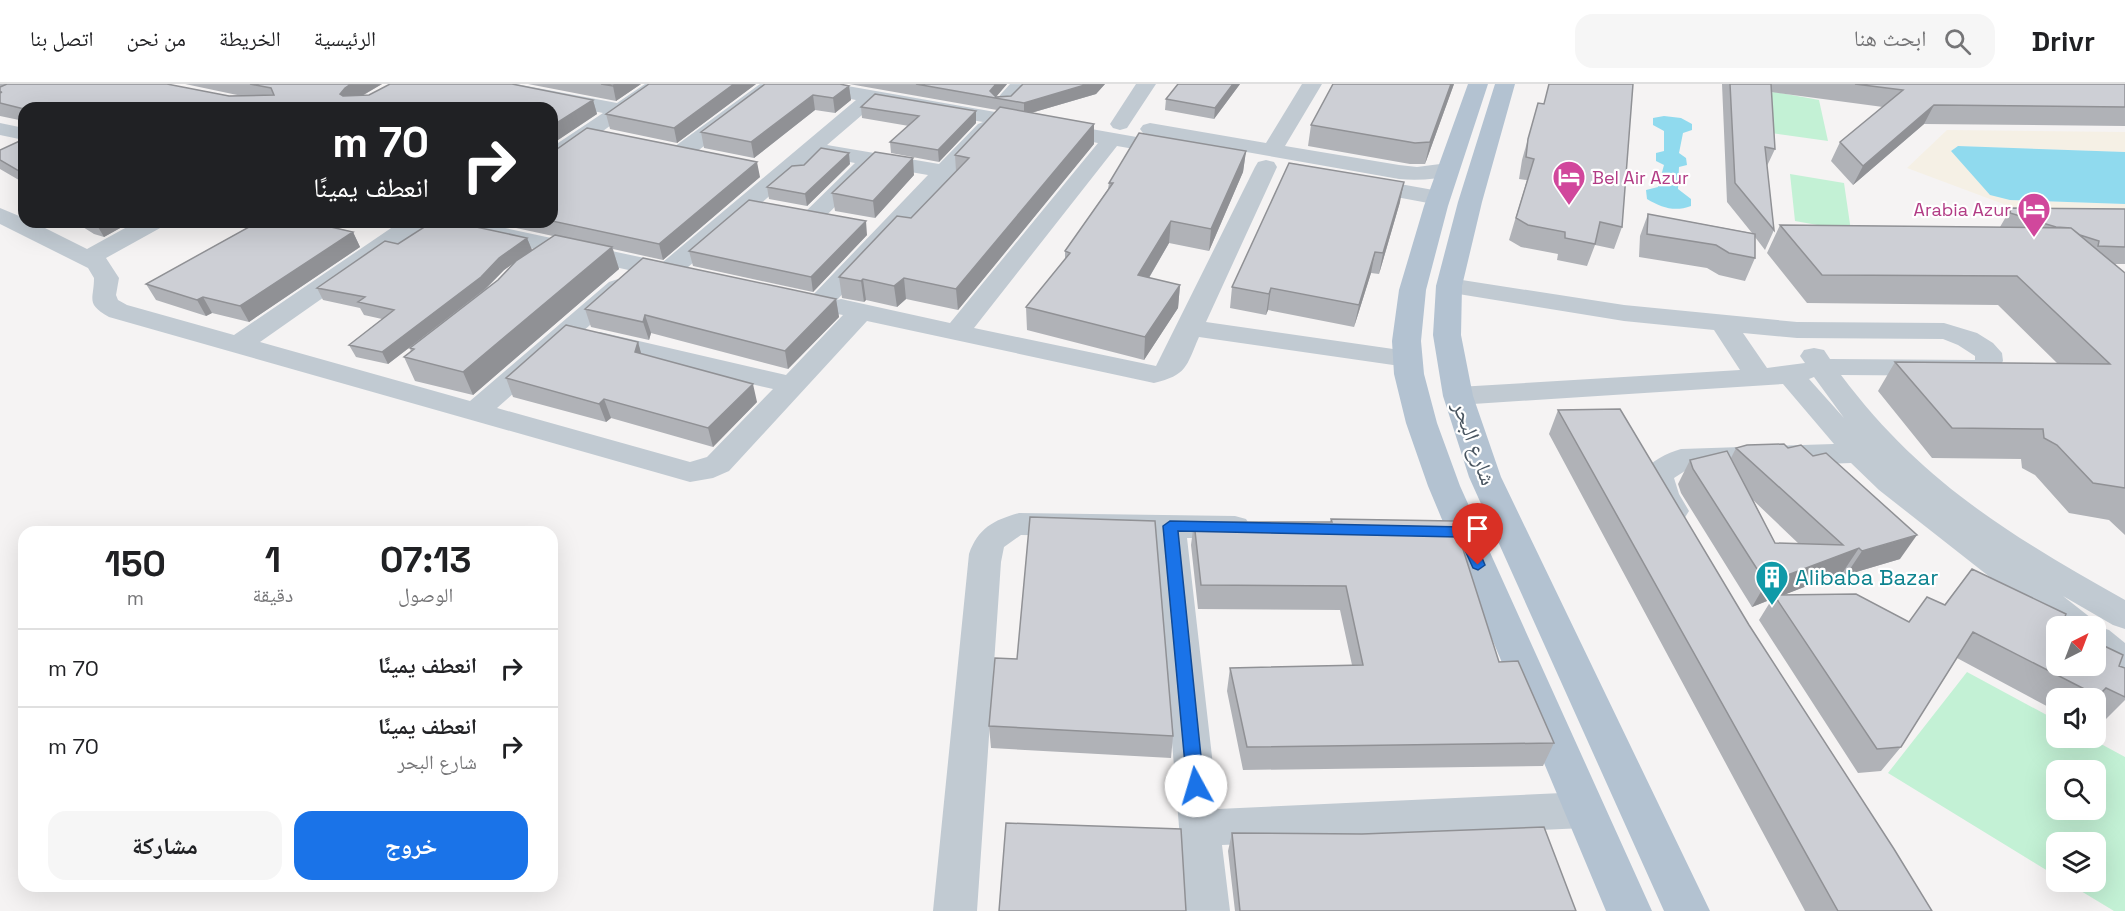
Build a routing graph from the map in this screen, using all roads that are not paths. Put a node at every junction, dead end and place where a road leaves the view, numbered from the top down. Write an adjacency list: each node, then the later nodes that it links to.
1 (485, 84): 11 (street)
2 (658, 84): 11 (street)
3 (773, 84): 20 (street)
4 (802, 84): 10 (street)
5 (1021, 84): 12 (street)
6 (1146, 84): 14 (street)
7 (1312, 84): 22 (street)
8 (1478, 84): 27 (main road, شارع البحر)
9 (1505, 84): 40 (main road, شارع البحر)
10 (890, 87): 12 (street); 18 (street)
11 (620, 110): 16 (street)
12 (999, 110): 14 (street); 24 (street)
13 (0, 129): 15 (street)
14 (1116, 131): 22 (street); 46 (street)
15 (18, 133)
16 (586, 133): 17 (street); 19 (street)
17 (618, 140)
18 (810, 149): 21 (street); 25 (street)
19 (558, 153)
20 (705, 157)
21 (871, 159): 24 (street); 28 (street)
22 (1269, 159): 26 (street); 43 (street)
23 (760, 168): 25 (street)
24 (944, 171): 41 (street)
25 (783, 173): 28 (street)
26 (1370, 176): 27 (street); 27 (street)
27 (1444, 184): 48 (main road, شارع البحر)
28 (747, 204): 38 (street)
29 (0, 214): 30 (street)
30 (18, 223)
31 (28, 228): 36 (street)
32 (143, 228): 36 (street)
33 (407, 228): 47 (street)
34 (474, 228): 35 (street)
35 (557, 247): 37 (street); 38 (street)
36 (87, 258): 47 (street)
37 (531, 265)
38 (655, 268): 39 (street); 45 (street)
39 (703, 278)
40 (1449, 286): 42 (street); 53 (main road, شارع البحر)
41 (861, 312): 46 (street); 52 (street)
42 (1723, 323): 44 (street); 50 (street)
43 (1190, 328): 46 (street); 48 (street)
44 (1797, 330): 49 (street); 49 (street)
45 (567, 332): 52 (street); 54 (street)
46 (957, 332)
47 (238, 345): 54 (street)
48 (1407, 359): 60 (main road, شارع البحر)
49 (1821, 367): 51 (street); 55 (street)
50 (1758, 375): 51 (street); 53 (street)
51 (1790, 375): 55 (street)
52 (794, 385): 54 (street)
53 (1458, 396): 66 (main road, شارع البحر)
54 (476, 411)
55 (1872, 451): 56 (street); 61 (street)
56 (1939, 510): 62 (street); 63 (street)
57 (1170, 526): 58 (street); 71 (street); 72 (street)
58 (1264, 528)
59 (1429, 531): 60 (street)
60 (1464, 532): 67 (main road, شارع البحر)
61 (1688, 535)
62 (2066, 616)
63 (2125, 616)
64 (2106, 648): 65 (street)
65 (2125, 663)
66 (1573, 664): 67 (main road); 68 (main road, شارع البحر)
67 (1522, 666): 69 (main road, شارع البحر)
68 (1606, 737): 69 (main road); 75 (main road, شارع البحر)
69 (1555, 744): 70 (main road, شارع البحر)
70 (1584, 810): 71 (street); 74 (main road, شارع البحر)
71 (1200, 828): 73 (street)
72 (956, 911)
73 (1208, 911)
74 (1629, 911)
75 (1687, 911)

